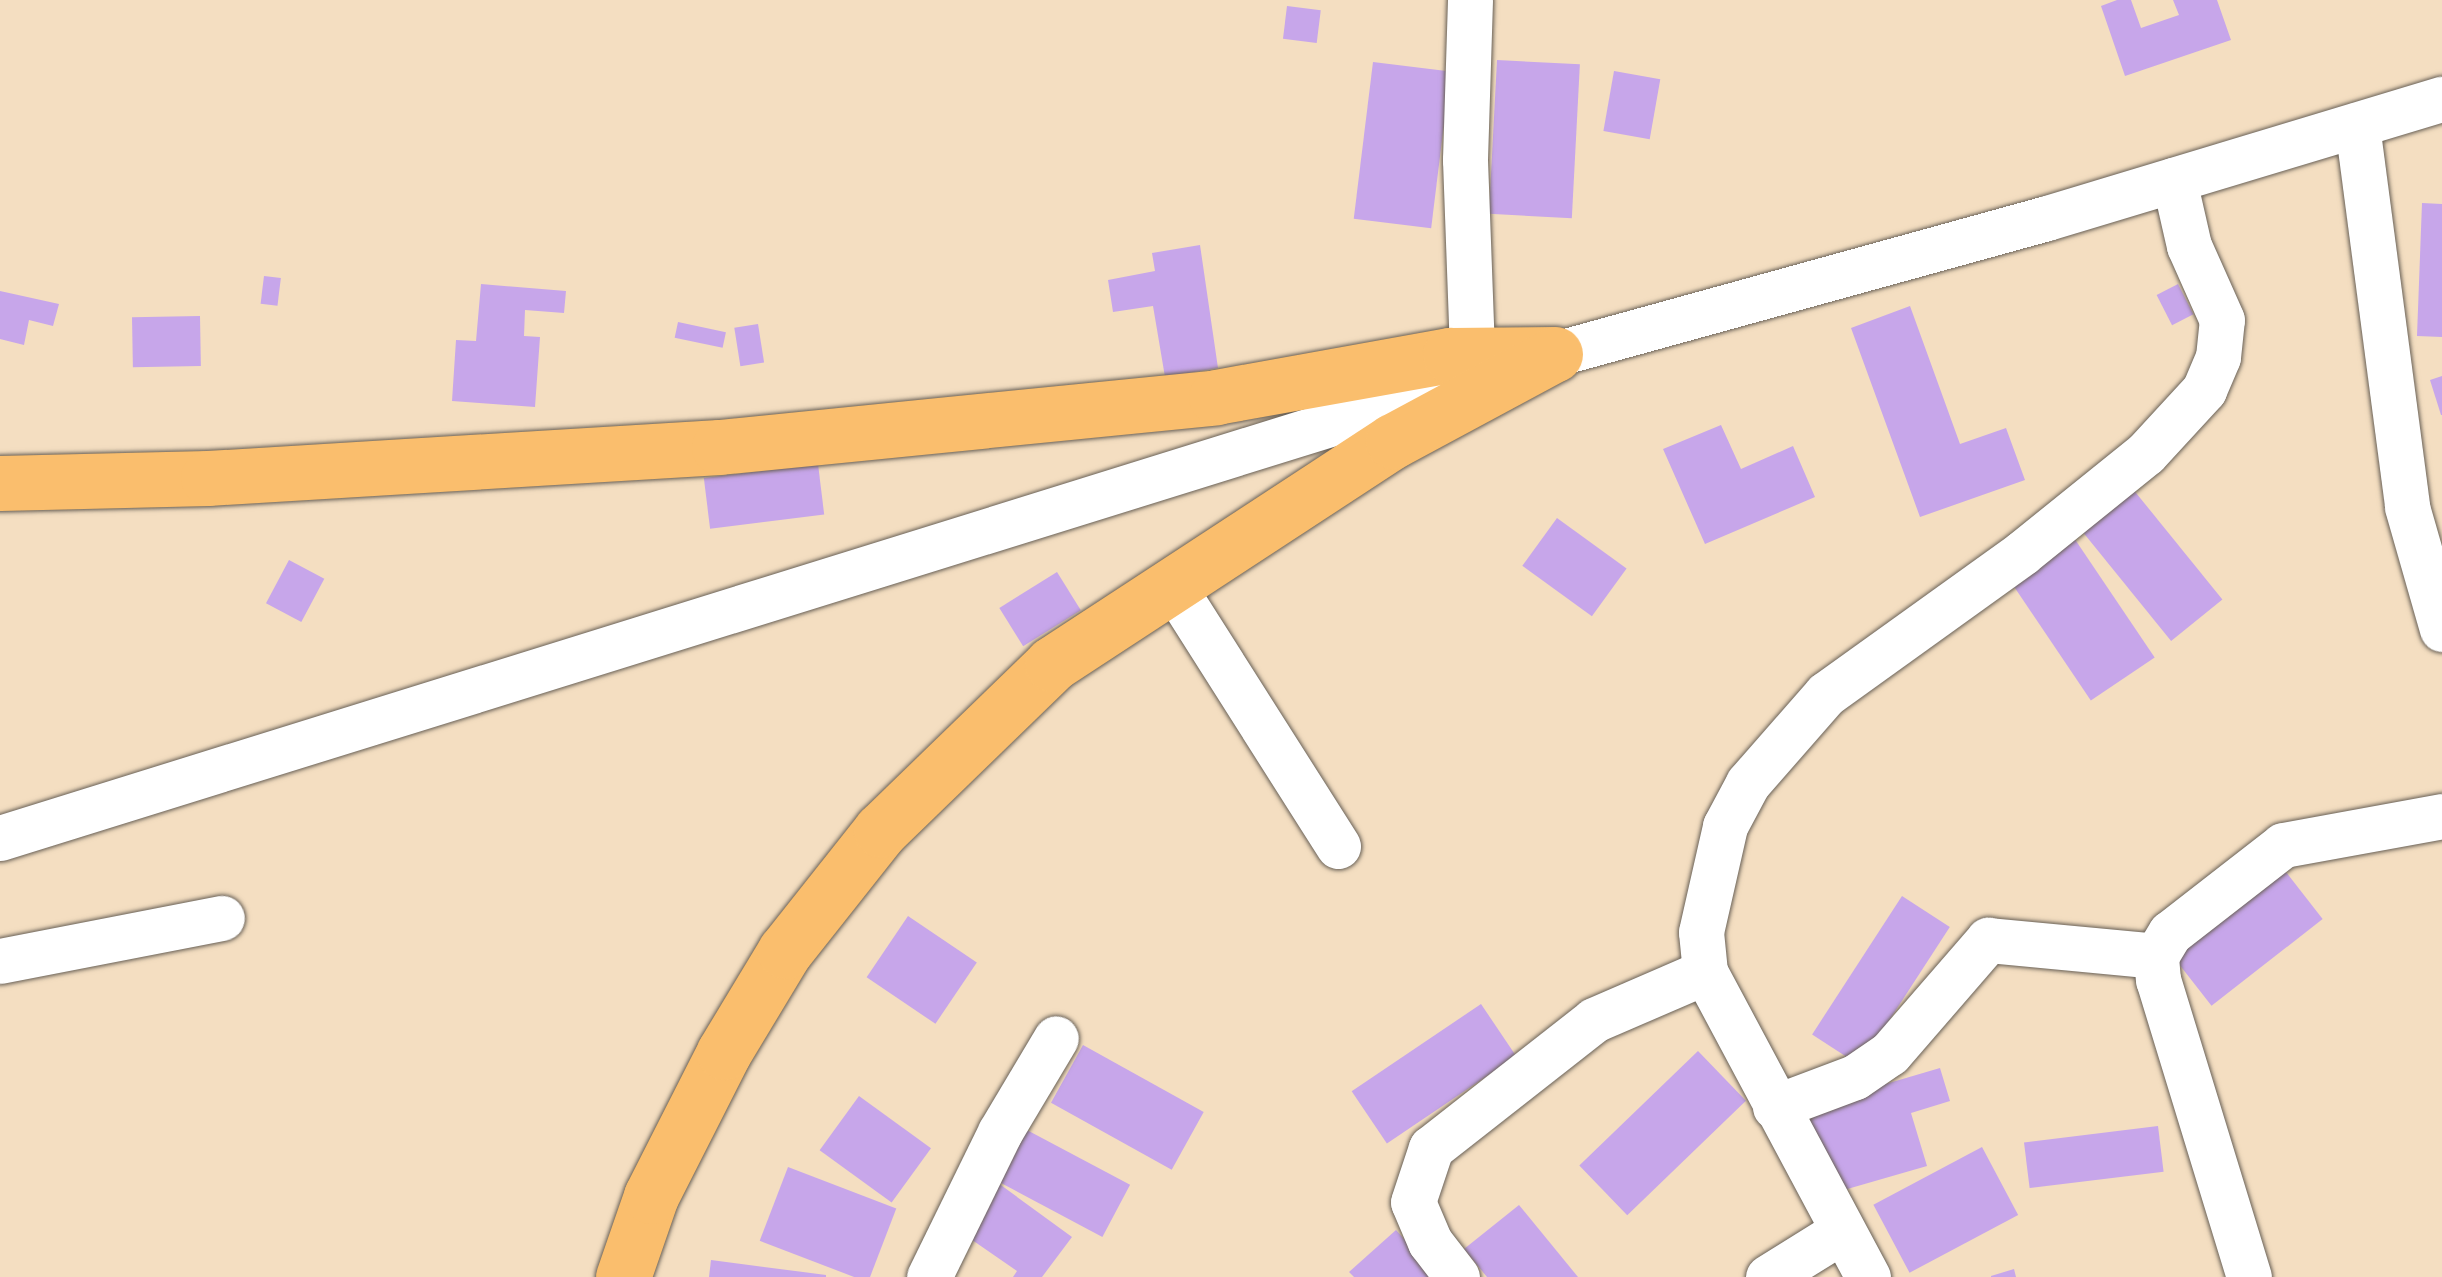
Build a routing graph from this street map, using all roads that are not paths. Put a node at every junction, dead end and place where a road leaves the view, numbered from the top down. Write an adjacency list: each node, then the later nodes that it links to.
1 (1470, 0): 5 (street)
2 (2442, 99): 3 (street)
3 (2357, 125): 4 (street); 9 (street)
4 (2174, 180): 6 (street); 16 (street)
5 (1472, 354): 6 (main road); 7 (main road)
6 (1555, 354): 8 (main road); 11 (street)
7 (0, 483)
8 (1173, 586): 12 (street); 20 (main road)
9 (2442, 629)
10 (2442, 816): 14 (street)
11 (0, 838)
12 (1338, 846)
13 (222, 918): 15 (street)
14 (2156, 956): 18 (street); 25 (street)
15 (0, 961)
16 (1705, 972): 18 (street); 22 (street)
17 (1056, 1038): 21 (street)
18 (1775, 1107): 19 (street)
19 (1842, 1231): 23 (street); 24 (street)
20 (623, 1277)
21 (928, 1277)
22 (1458, 1277)
23 (1768, 1277)
24 (1868, 1277)
25 (2249, 1277)

